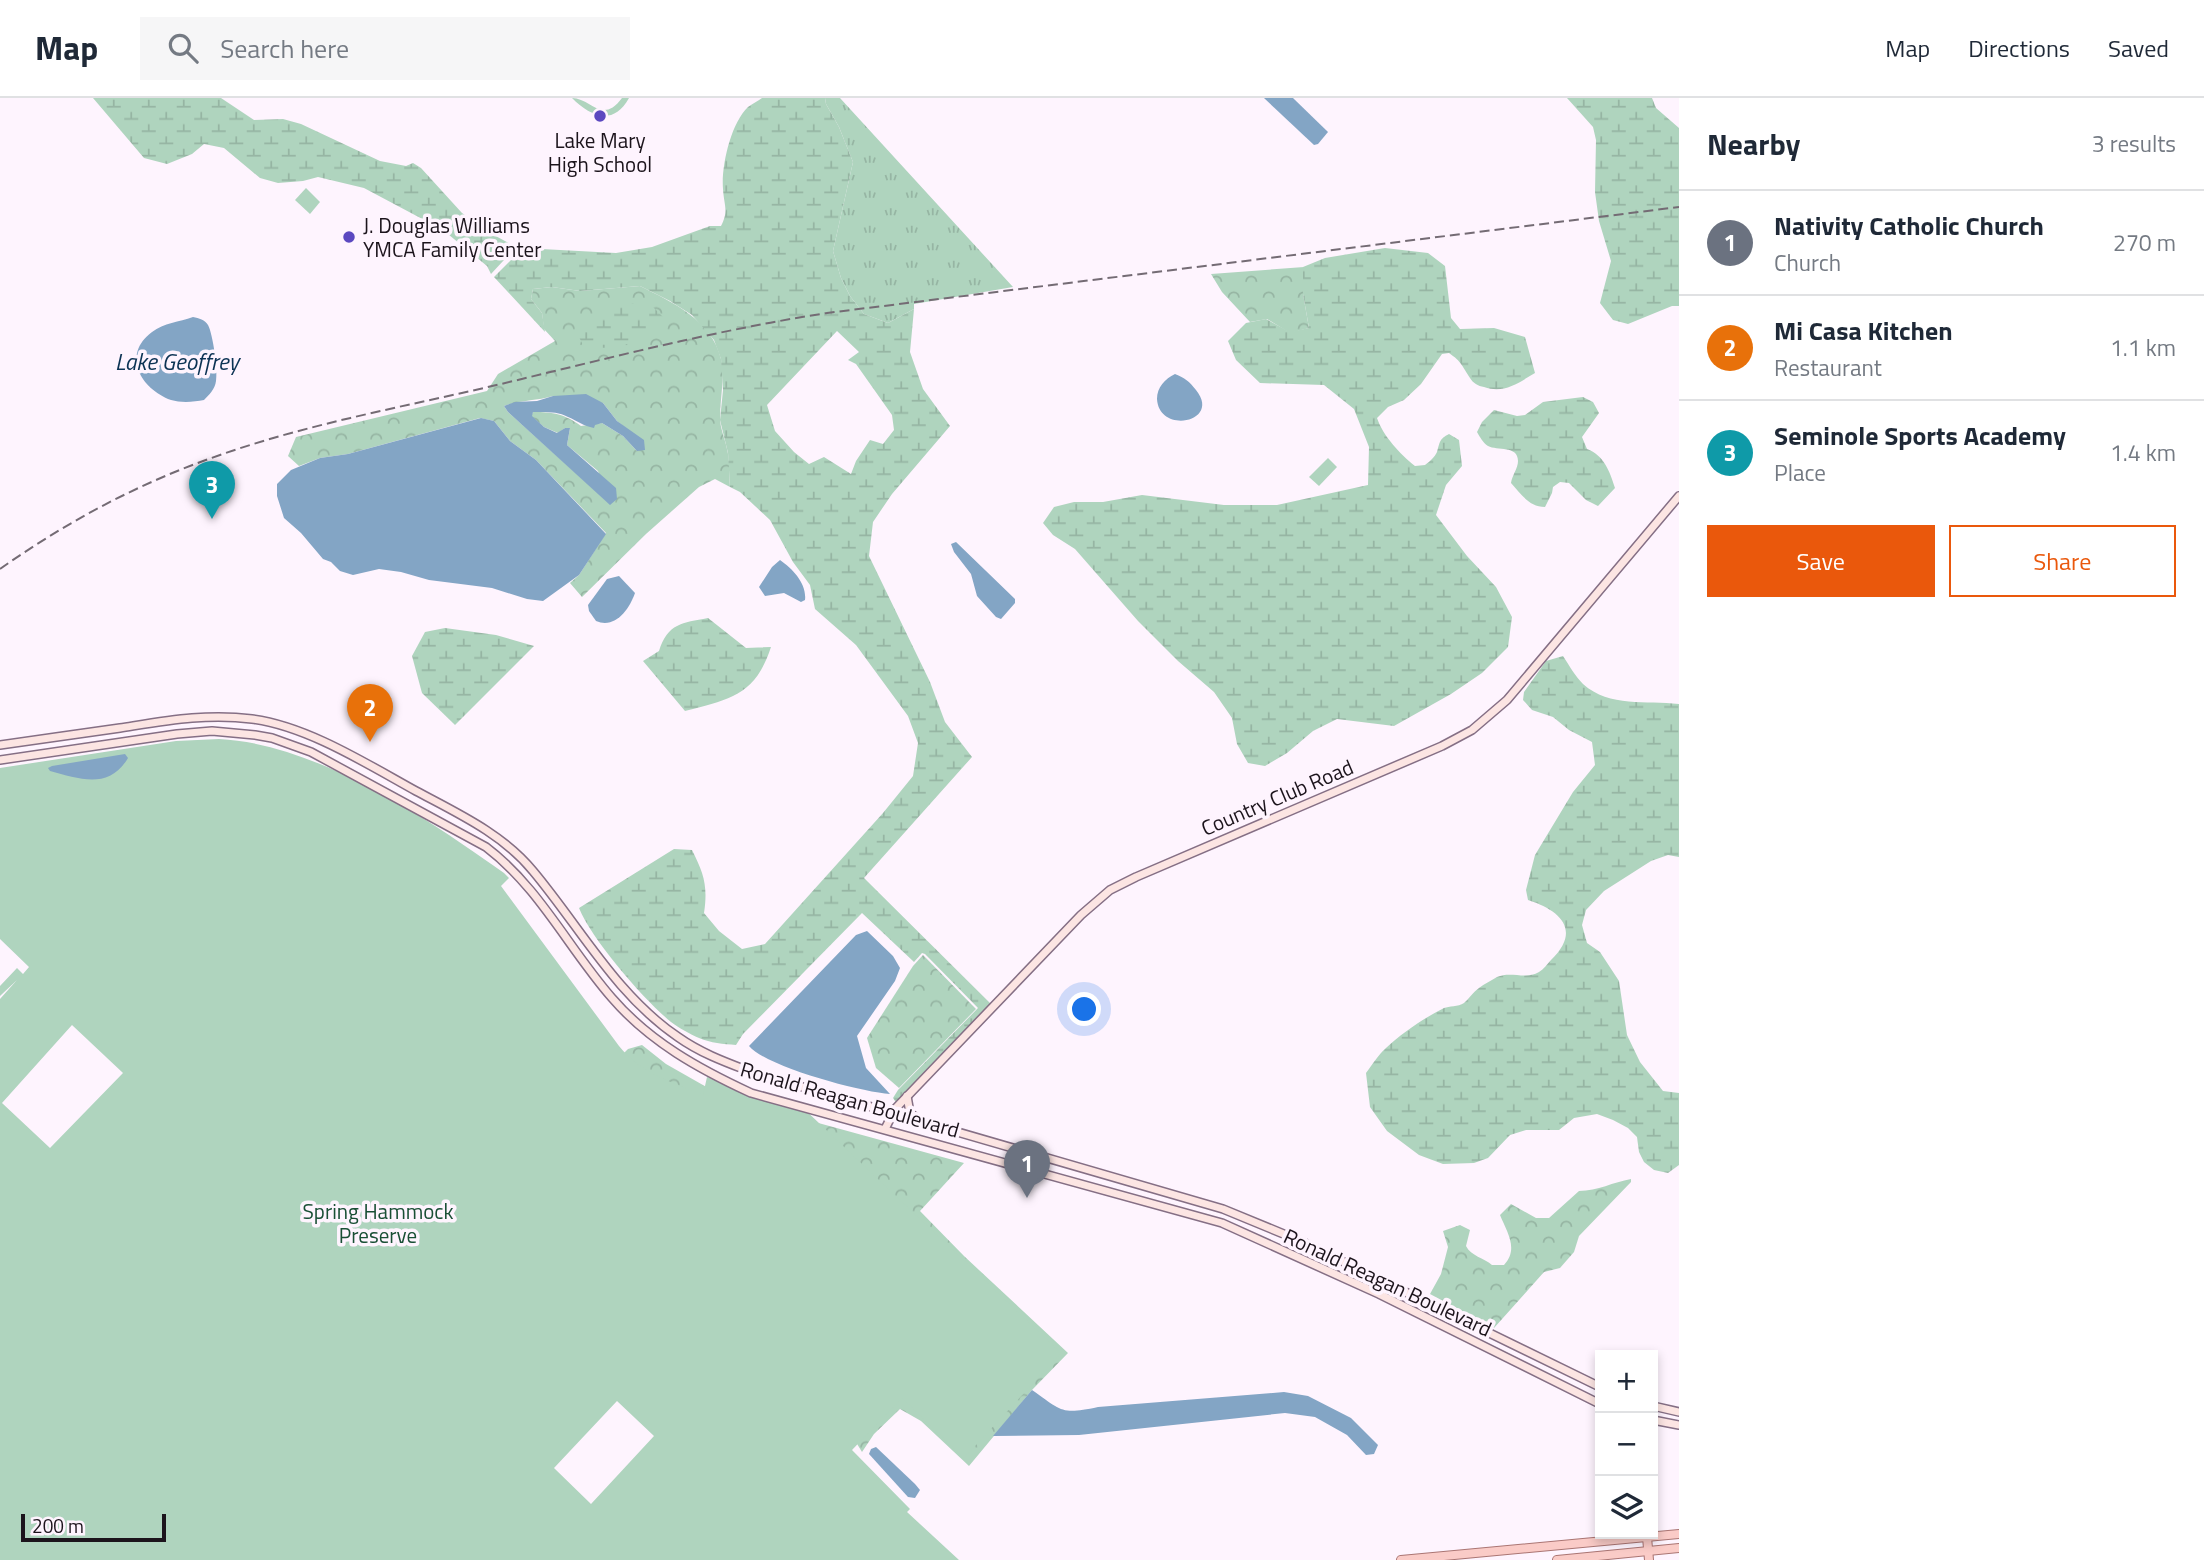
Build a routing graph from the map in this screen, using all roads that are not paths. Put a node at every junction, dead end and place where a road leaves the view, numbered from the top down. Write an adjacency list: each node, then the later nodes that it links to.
1 (1679, 496): 6 (main road, Country Club Road)
2 (0, 745): 4 (main road, Ronald Reagan Boulevard)
3 (0, 760): 5 (main road, Ronald Reagan Boulevard)
4 (679, 1038): 5 (main road); 7 (main road, Ronald Reagan Boulevard)
5 (670, 1051): 9 (main road, Ronald Reagan Boulevard)
6 (907, 1096): 7 (main road, Country Club Road); 8 (main road)
7 (892, 1113): 8 (main road, Ronald Reagan Boulevard); 9 (main road, Country Club Road)
8 (921, 1122): 10 (main road, Ronald Reagan Boulevard)
9 (885, 1129): 11 (main road, Ronald Reagan Boulevard)
10 (1110, 1176): 11 (main road); 12 (main road, Ronald Reagan Boulevard)
11 (1105, 1191): 13 (main road, Ronald Reagan Boulevard)
12 (1595, 1385)
13 (1595, 1402)
14 (1658, 1407): 15 (main road)
15 (1679, 1412)
16 (1658, 1422): 17 (main road)
17 (1679, 1425)
18 (1679, 1534): 19 (main road)
19 (1658, 1535)
20 (1612, 1539): 23 (main road)
21 (1648, 1539): 24 (main road)
22 (1679, 1548): 24 (main road)
23 (1515, 1550): 25 (main road); 26 (main road)
24 (1649, 1550): 27 (main road); 28 (main road)
25 (1401, 1560)
26 (1476, 1560)
27 (1557, 1560)
28 (1649, 1560)

